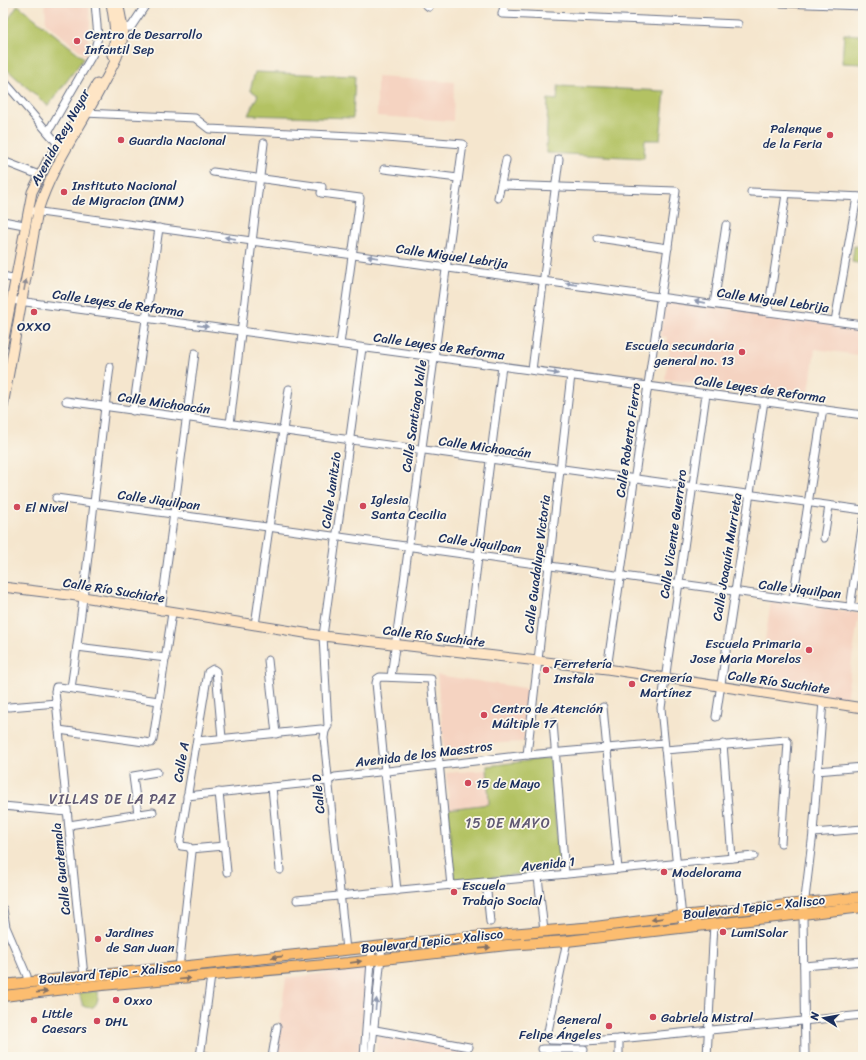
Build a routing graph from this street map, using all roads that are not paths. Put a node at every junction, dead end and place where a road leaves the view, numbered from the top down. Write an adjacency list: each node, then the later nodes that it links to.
1 (95, 3): 12 (street, Avenida Rey Nayar)
2 (111, 3): 9 (main road, Avenida Rey Nayar)
3 (118, 3): 9 (main road, Avenida Rey Nayar)
4 (147, 3): 9 (street)
5 (505, 3): 8 (street)
6 (780, 3): 7 (street)
7 (863, 6)
8 (738, 24)
9 (119, 28): 11 (main road, Avenida Rey Nayar)
10 (3, 80): 12 (street)
11 (84, 113): 14 (main road, Avenida Rey Nayar); 15 (main road, Avenida Rey Nayar); 22 (street, Calle Santiago Valle)
12 (48, 132): 14 (street)
13 (264, 143): 23 (street)
14 (58, 144): 15 (street); 21 (main road, Avenida Rey Nayar)
15 (68, 147): 31 (main road, Avenida Rey Nayar)
16 (559, 159): 25 (street)
17 (506, 160): 24 (street)
18 (3, 161): 21 (street)
19 (384, 169): 22 (street)
20 (213, 172): 23 (street)
21 (39, 175): 30 (main road, Avenida Rey Nayar)
22 (458, 178): 40 (street, Calle Santiago Valle)
23 (260, 179): 37 (street); 39 (street)
24 (501, 186): 25 (street); 29 (street)
25 (556, 187): 38 (street, Calle Roberto Fierro); 43 (street)
26 (751, 192): 27 (street)
27 (786, 194): 28 (street); 48 (street)
28 (860, 197): 50 (street)
29 (498, 198)
30 (27, 211): 31 (street, Calle Miguel Lebrija); 33 (main road, Avenida Rey Nayar)
31 (38, 211): 35 (street, Calle Miguel Lebrija); 46 (main road, Avenida Rey Nayar, one-way to 31)
32 (3, 221): 33 (street)
33 (24, 225): 42 (main road, Avenida Rey Nayar)
34 (726, 225): 47 (street)
35 (159, 228): 37 (street, Calle Miguel Lebrija, one-way to 35); 49 (street)
36 (598, 238): 38 (street)
37 (252, 241): 39 (street, Calle Miguel Lebrija); 53 (street)
38 (668, 248): 44 (street, Calle Roberto Fierro)
39 (352, 254): 40 (street, Calle Miguel Lebrija, one-way to 39); 55 (street)
40 (446, 267): 43 (street, Calle Miguel Lebrija); 58 (street, Calle Santiago Valle)
41 (3, 276): 42 (street)
42 (16, 279): 45 (main road, Avenida Rey Nayar)
43 (544, 281): 44 (street, Calle Miguel Lebrija, one-way to 43); 61 (street)
44 (661, 297): 47 (street, Calle Miguel Lebrija, one-way to 44); 63 (street, Calle Roberto Fierro)
45 (11, 300): 46 (street, Calle Leyes de Reforma); 52 (main road, Avenida Rey Nayar)
46 (22, 302): 49 (street, Calle Leyes de Reforma); 68 (main road, Avenida Rey Nayar)
47 (714, 304): 48 (street, Calle Miguel Lebrija)
48 (768, 312): 50 (street, Calle Miguel Lebrija)
49 (146, 318): 53 (street, Calle Leyes de Reforma, one-way to 53); 71 (street)
50 (835, 321): 51 (street, Calle Miguel Lebrija)
51 (863, 325)
52 (4, 328): 54 (main road, Avenida Rey Nayar)
53 (242, 331): 55 (street, Calle Leyes de Reforma); 74 (street)
54 (3, 344)
55 (340, 344): 56 (street, Calle Leyes de Reforma)
56 (362, 348): 58 (street, Calle Leyes de Reforma); 76 (street, Calle Janitzio)
57 (195, 353): 73 (street)
58 (434, 357): 59 (street, Calle Leyes de Reforma); 77 (street, Calle Santiago Valle)
59 (502, 366): 61 (street, Calle Leyes de Reforma); 78 (street)
60 (110, 367): 69 (street)
61 (532, 370): 62 (street, Calle Leyes de Reforma, one-way to 62)
62 (571, 376): 63 (street, Calle Leyes de Reforma); 79 (street, Calle Guadalupe Victoria)
63 (648, 386): 65 (street, Calle Leyes de Reforma); 80 (street, Calle Roberto Fierro)
64 (289, 389): 75 (street)
65 (706, 394): 67 (street, Calle Leyes de Reforma); 81 (street, Calle Vicente Guerrero)
66 (66, 401): 69 (street, Calle Michoacán)
67 (764, 401): 70 (street, Calle Leyes de Reforma); 82 (street, Calle Joaquín Murrieta)
68 (3, 406)
69 (105, 407): 71 (street, Calle Michoacán); 84 (street)
70 (823, 409): 72 (street, Calle Leyes de Reforma); 85 (street)
71 (133, 411): 73 (street, Calle Michoacán)
72 (863, 415)
73 (186, 418): 74 (street, Calle Michoacán); 88 (street)
74 (230, 424): 75 (street, Calle Michoacán)
75 (283, 431): 76 (street, Calle Michoacán); 90 (street)
76 (350, 440): 77 (street, Calle Michoacán); 91 (street, Calle Janitzio)
77 (422, 450): 78 (street, Calle Michoacán); 93 (street, Calle Santiago Valle)
78 (490, 459): 79 (street, Calle Michoacán); 94 (street)
79 (560, 469): 80 (street, Calle Michoacán); 95 (street, Calle Guadalupe Victoria)
80 (634, 479): 81 (street, Calle Michoacán); 96 (street, Calle Roberto Fierro)
81 (692, 487): 82 (street, Calle Michoacán); 97 (street, Calle Vicente Guerrero)
82 (749, 495): 85 (street, Calle Michoacán); 99 (street, Calle Joaquín Murrieta)
83 (56, 498): 84 (street, Calle Jiquilpan)
84 (93, 503): 88 (street, Calle Jiquilpan); 100 (street)
85 (808, 503): 86 (street, Calle Michoacán); 101 (street)
86 (829, 506): 87 (street, Calle Michoacán); 92 (street)
87 (863, 510)
88 (174, 514): 90 (street, Calle Jiquilpan); 104 (street)
89 (863, 521): 102 (street)
90 (269, 528): 91 (street, Calle Jiquilpan); 106 (street)
91 (337, 536): 93 (street, Calle Jiquilpan); 107 (street, Calle Janitzio)
92 (824, 538)
93 (410, 545): 94 (street, Calle Jiquilpan); 108 (street, Calle Santiago Valle)
94 (478, 555): 95 (street, Calle Jiquilpan); 110 (street)
95 (549, 565): 96 (street, Calle Jiquilpan); 113 (street, Calle Guadalupe Victoria)
96 (620, 576): 97 (street, Calle Jiquilpan); 114 (street, Calle Roberto Fierro)
97 (678, 584): 99 (street, Calle Jiquilpan); 116 (street, Calle Vicente Guerrero)
98 (3, 587): 100 (main road, Calle Río Suchiate)
99 (734, 593): 101 (street, Calle Jiquilpan); 117 (street, Calle Joaquín Murrieta)
100 (83, 598): 104 (main road, Calle Río Suchiate); 109 (street)
101 (793, 600): 102 (street, Calle Jiquilpan)
102 (850, 608): 103 (street, Calle Jiquilpan)
103 (863, 609)
104 (161, 611): 105 (main road, Calle Río Suchiate)
105 (172, 613): 106 (main road, Calle Río Suchiate); 111 (street)
106 (255, 625): 107 (main road, Calle Río Suchiate)
107 (323, 636): 108 (main road, Calle Río Suchiate); 128 (street, Calle D)
108 (396, 644): 110 (main road, Calle Río Suchiate); 115 (street, Calle Santiago Valle)
109 (77, 646): 111 (street); 118 (street)
110 (466, 653): 113 (main road, Calle Río Suchiate)
111 (166, 658): 119 (street)
112 (268, 660): 129 (street)
113 (538, 661): 114 (main road, Calle Río Suchiate); 136 (street, Calle Guadalupe Victoria)
114 (607, 669): 116 (main road, Calle Río Suchiate)
115 (391, 676): 137 (street); 140 (street)
116 (664, 678): 117 (main road, Calle Río Suchiate); 133 (street, Calle Vicente Guerrero)
117 (719, 687): 120 (main road, Calle Río Suchiate); 125 (street, Calle Joaquín Murrieta)
118 (71, 688): 119 (street); 121 (street, Calle Guatemala)
119 (159, 701): 127 (street)
120 (823, 701): 124 (main road, Calle Río Suchiate); 141 (street)
121 (56, 703): 122 (street); 127 (street, Calle Guatemala)
122 (9, 707)
123 (603, 707): 134 (street)
124 (863, 708)
125 (716, 717)
126 (553, 722): 135 (street)
127 (59, 730): 147 (street, Calle Guatemala)
128 (325, 731): 129 (street); 142 (street, Calle D)
129 (276, 734): 130 (street)
130 (222, 738): 131 (street); 131 (street, Calle A)
131 (197, 741): 145 (street, Calle A)
132 (723, 744): 133 (street, Avenida de los Maestros); 153 (street, Avenida de los Maestros); 157 (street)
133 (665, 747): 134 (street, Avenida de los Maestros); 158 (street, Calle Vicente Guerrero)
134 (606, 749): 135 (street, Avenida de los Maestros); 160 (street)
135 (554, 754): 136 (street, Avenida de los Maestros); 162 (street)
136 (528, 755): 137 (street, Avenida de los Maestros)
137 (440, 764): 140 (street, Avenida de los Maestros); 165 (street)
138 (863, 767): 141 (street)
139 (157, 772): 149 (street)
140 (386, 772): 142 (street, Avenida de los Maestros); 166 (street)
141 (818, 772): 152 (street)
142 (328, 781): 143 (street, Avenida de los Maestros); 167 (street, Calle D)
143 (272, 787): 144 (street, Avenida de los Maestros); 159 (street)
144 (219, 792): 145 (street, Avenida de los Maestros); 154 (street)
145 (188, 796): 155 (street, Calle A)
146 (3, 806): 147 (street)
147 (67, 812): 150 (street, Calle Guatemala)
148 (153, 812): 149 (street)
149 (138, 814): 150 (street)
150 (69, 825): 192 (street, Calle Guatemala)
151 (863, 829): 152 (street)
152 (813, 833): 170 (street)
153 (781, 843)
154 (224, 846): 155 (street); 161 (street)
155 (191, 849): 190 (street)
156 (754, 856): 157 (street, Avenida 1)
157 (732, 858): 158 (street, Avenida 1)
158 (676, 864): 160 (street, Avenida 1); 175 (street, Calle Vicente Guerrero)
159 (280, 870)
160 (618, 870): 162 (street, Avenida 1)
161 (227, 872)
162 (565, 874): 163 (street, Avenida 1)
163 (538, 877): 164 (street, Avenida 1); 180 (street)
164 (486, 882): 165 (street, Avenida 1); 176 (street)
165 (451, 886): 166 (street, Avenida 1)
166 (397, 891): 167 (street, Avenida 1)
167 (340, 897): 169 (street, Avenida 1); 184 (street, Calle D)
168 (863, 897): 170 (main road, Boulevard Tepic - Xalisco)
169 (297, 900)
170 (805, 902): 173 (main road, Boulevard Tepic - Xalisco); 174 (street)
171 (863, 907): 174 (main road, Boulevard Tepic - Xalisco)
172 (3, 909): 194 (street)
173 (737, 910): 175 (main road, Boulevard Tepic - Xalisco); 177 (main road)
174 (803, 915): 177 (main road, Boulevard Tepic - Xalisco); 188 (street)
175 (681, 916): 178 (main road, Boulevard Tepic - Xalisco, one-way to 178); 179 (street, Calle Vicente Guerrero)
176 (490, 922)
177 (714, 924): 179 (main road, Boulevard Tepic - Xalisco); 204 (street)
178 (595, 927): 180 (main road, Boulevard Tepic - Xalisco); 181 (main road)
179 (683, 928): 181 (main road, Boulevard Tepic - Xalisco)
180 (544, 931): 182 (main road); 183 (main road, Boulevard Tepic - Xalisco)
181 (567, 941): 182 (main road, Boulevard Tepic - Xalisco); 206 (street)
182 (507, 945): 185 (main road, Boulevard Tepic - Xalisco, one-way to 182)
183 (377, 947): 184 (main road, Boulevard Tepic - Xalisco); 185 (street)
184 (346, 950): 186 (main road, Boulevard Tepic - Xalisco, one-way to 186); 189 (main road)
185 (376, 960): 189 (main road, Boulevard Tepic - Xalisco, one-way to 185); 203 (street)
186 (242, 961): 190 (main road, Boulevard Tepic - Xalisco); 193 (main road)
187 (863, 961): 188 (street)
188 (804, 966): 201 (street)
189 (296, 967): 193 (main road, Boulevard Tepic - Xalisco)
190 (179, 968): 191 (main road, Boulevard Tepic - Xalisco); 195 (main road)
191 (108, 974): 192 (main road, Boulevard Tepic - Xalisco); 197 (main road)
192 (84, 976): 194 (main road, Boulevard Tepic - Xalisco)
193 (211, 976): 195 (main road, Boulevard Tepic - Xalisco, one-way to 193); 210 (street)
194 (27, 983): 196 (main road, Boulevard Tepic - Xalisco); 198 (main road)
195 (142, 983): 197 (main road, Boulevard Tepic - Xalisco)
196 (3, 985)
197 (75, 988): 199 (main road, Boulevard Tepic - Xalisco, one-way to 197)
198 (3, 991)
199 (3, 996)
200 (863, 1015): 201 (street)
201 (804, 1022): 204 (street); 218 (street)
202 (277, 1027): 212 (street)
203 (370, 1029): 207 (street); 213 (street); 214 (street)
204 (708, 1031): 205 (street); 217 (street)
205 (620, 1039): 206 (street); 216 (street)
206 (585, 1041): 209 (street)
207 (469, 1047)
208 (542, 1049): 209 (street)
209 (584, 1049): 215 (street)
210 (200, 1056): 211 (street)
211 (212, 1057)
212 (272, 1057)
213 (364, 1057)
214 (371, 1057)
215 (583, 1057)
216 (619, 1057)
217 (707, 1057)
218 (805, 1057)

